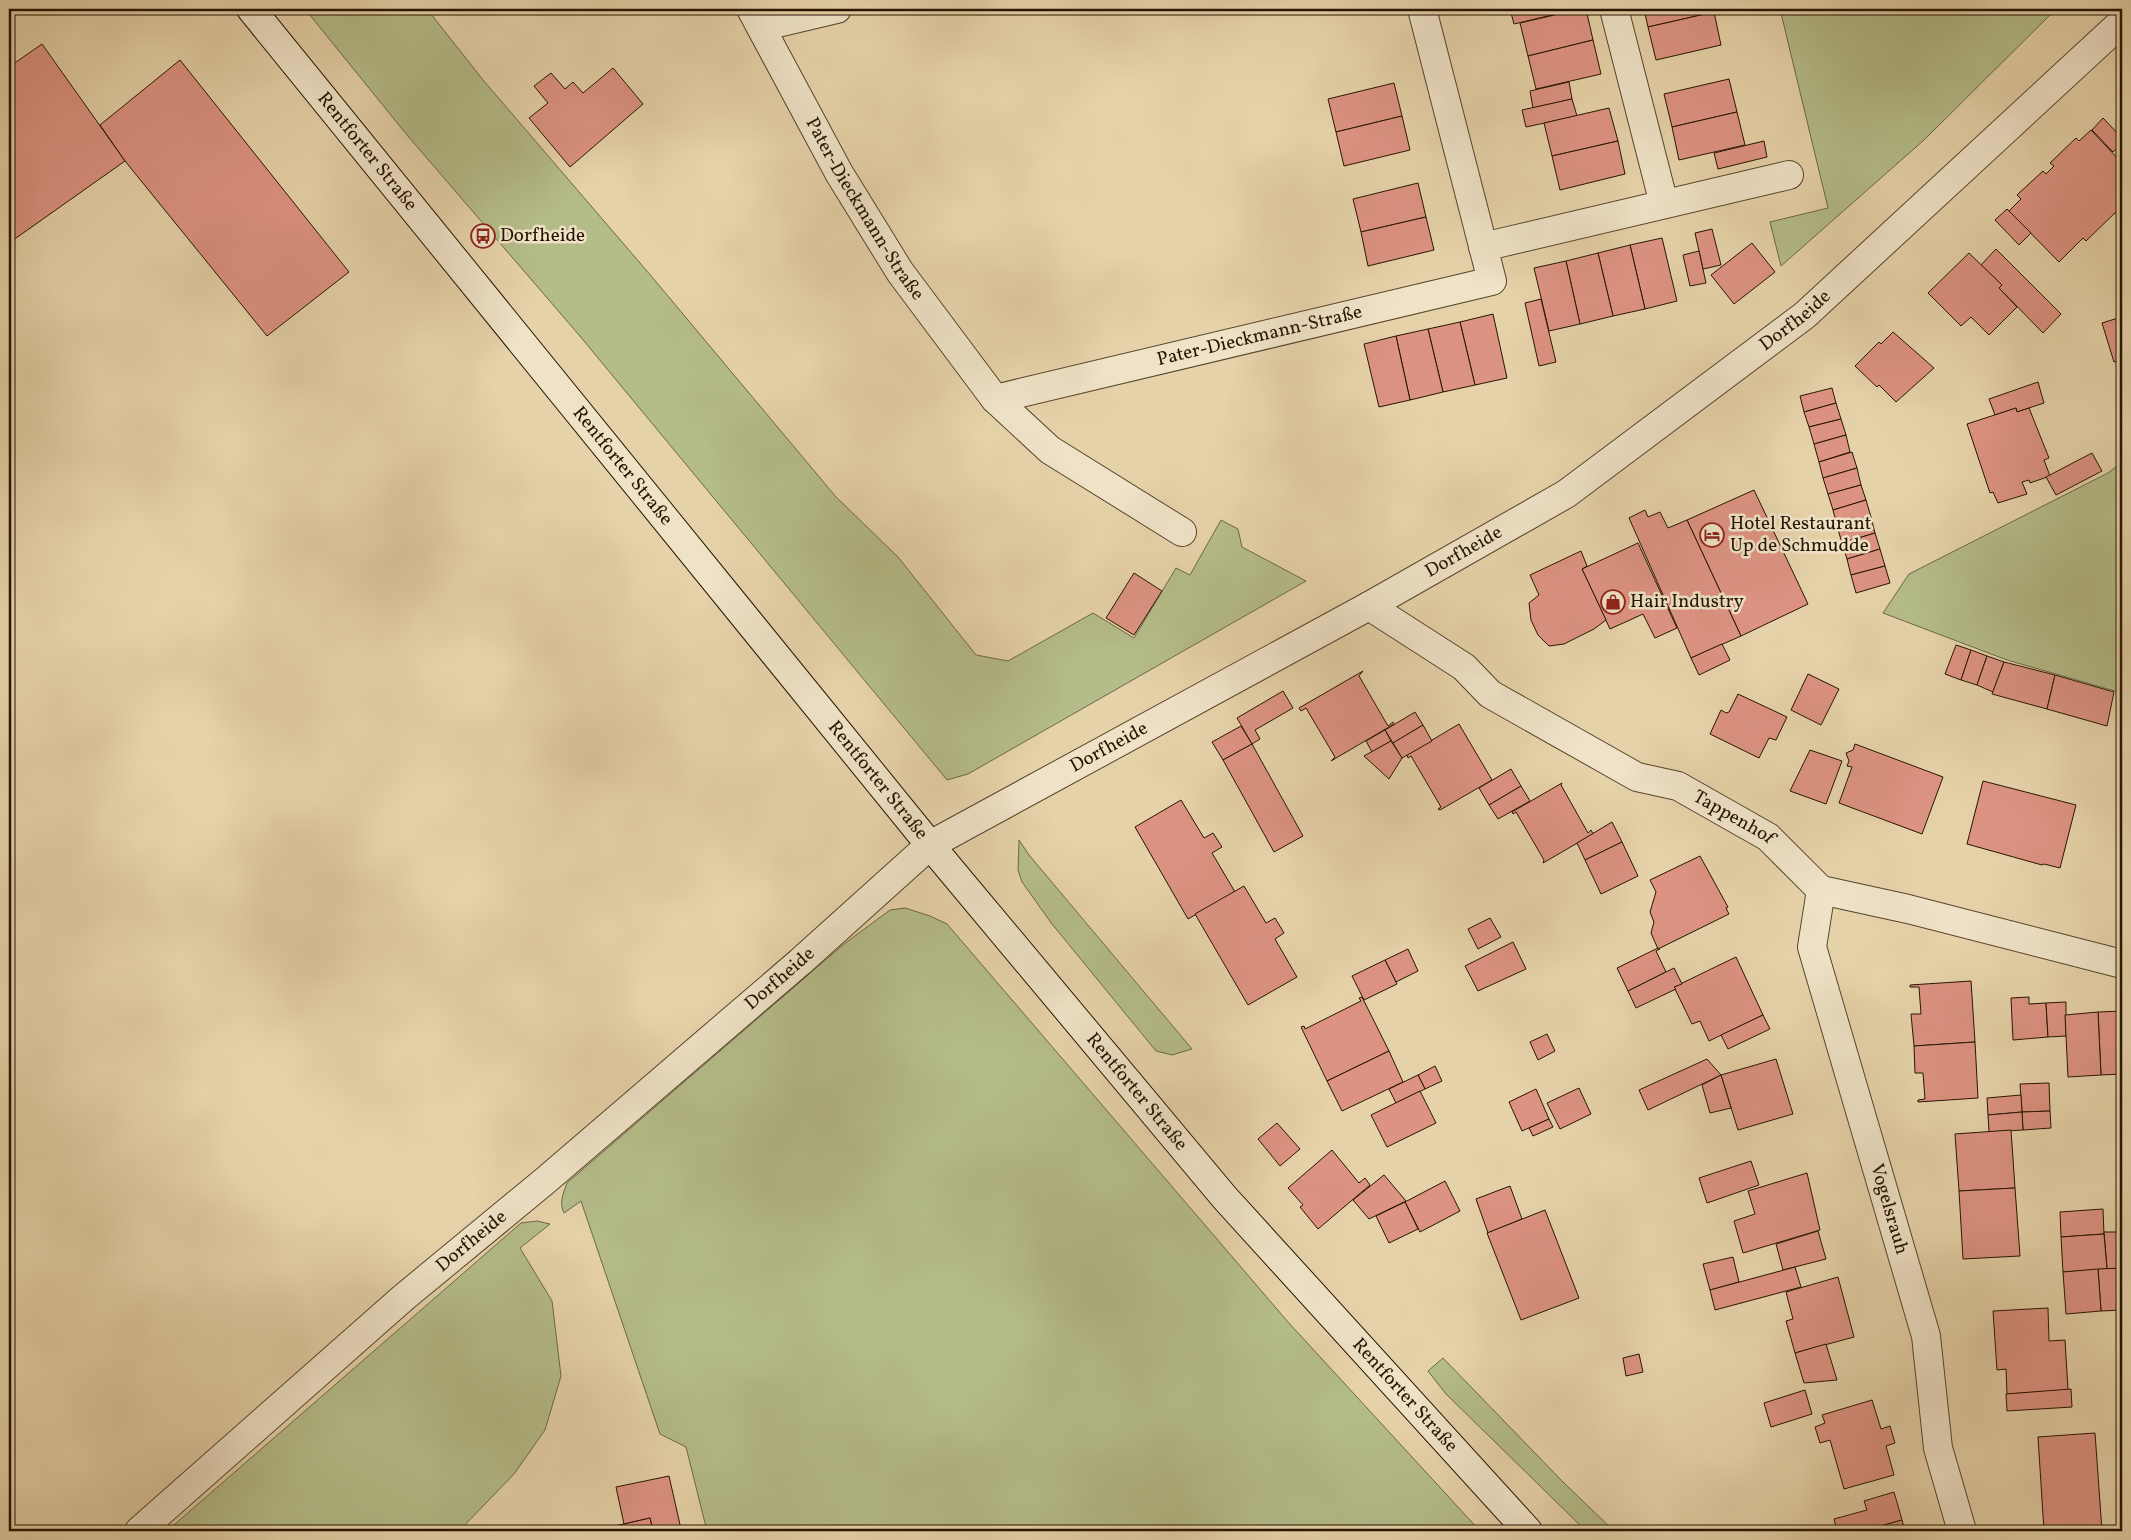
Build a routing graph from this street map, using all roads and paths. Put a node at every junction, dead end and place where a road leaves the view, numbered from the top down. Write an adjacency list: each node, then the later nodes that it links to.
1 (251, 9): 13 (street, Rentforter Straße)
2 (837, 9): 5 (street)
3 (1422, 9): 9 (street, Pater-Dieckmann-Straße)
4 (1614, 9): 8 (street)
5 (756, 18): 10 (street, Pater-Dieckmann-Straße)
6 (2122, 22): 12 (street, Dorfheide)
7 (1789, 175): 8 (street)
8 (1664, 204): 9 (street)
9 (1483, 247): 10 (street, Pater-Dieckmann-Straße)
10 (995, 399): 11 (street, Pater-Dieckmann-Straße)
11 (1182, 532)
12 (1369, 606): 13 (street, Dorfheide); 14 (street, Tappenhof)
13 (930, 845): 16 (street, Dorfheide); 17 (street, Rentforter Straße)
14 (1821, 890): 15 (street); 18 (street, Vogelsrauh)
15 (2122, 964)
16 (138, 1531)
17 (1528, 1531)
18 (1962, 1531)

